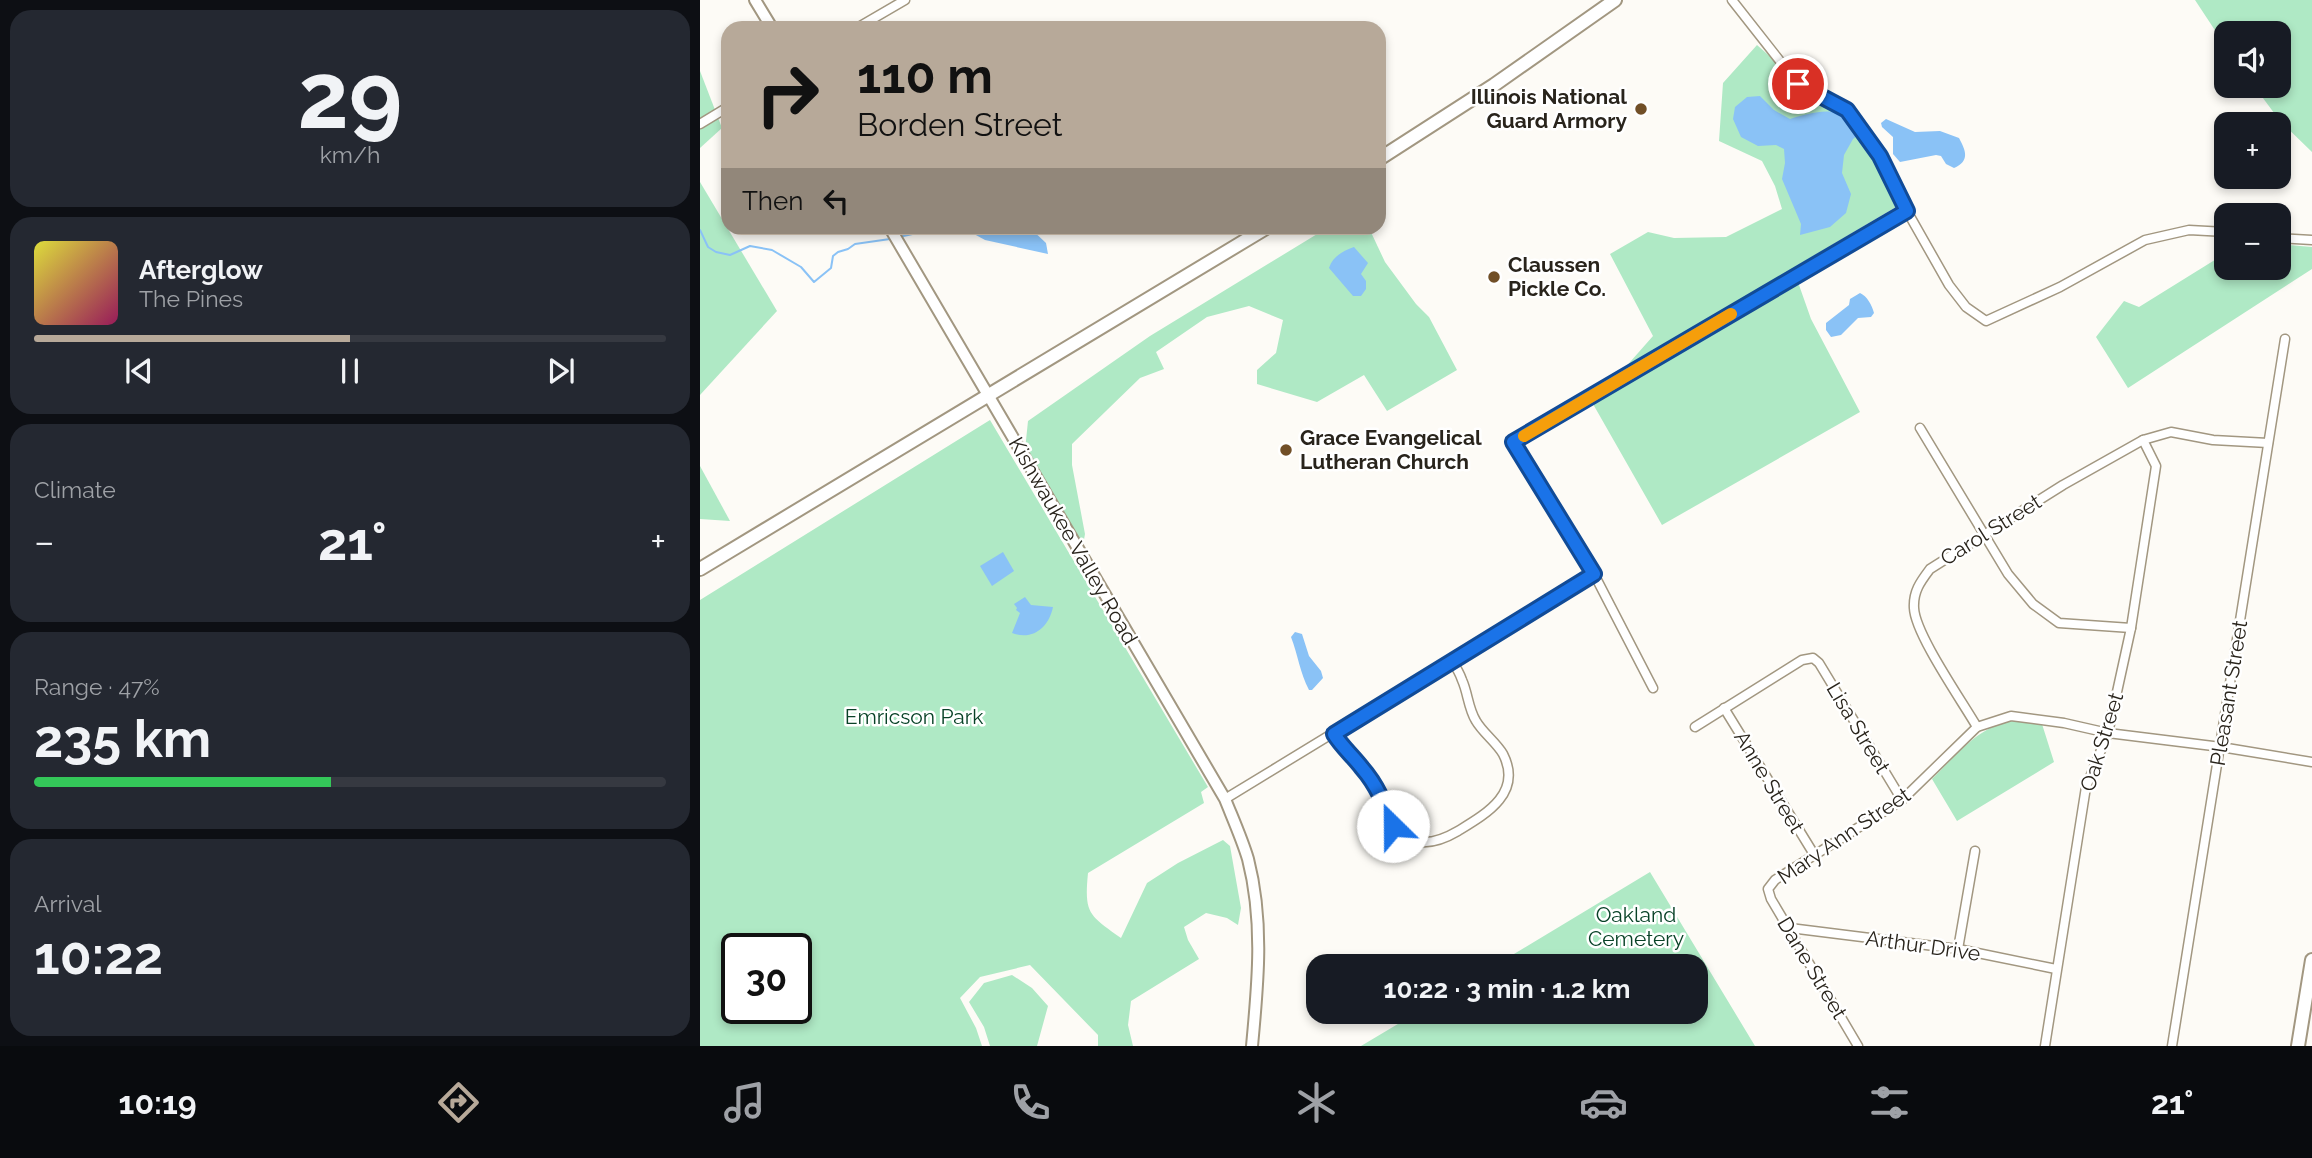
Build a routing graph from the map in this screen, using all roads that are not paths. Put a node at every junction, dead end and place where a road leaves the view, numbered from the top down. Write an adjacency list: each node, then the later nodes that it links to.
1 (755, 0): 5 (street)
2 (905, 0): 6 (street)
3 (1615, 0): 9 (main road)
4 (1732, 0): 10 (street)
5 (768, 21)
6 (869, 21)
7 (721, 111): 8 (street)
8 (700, 124)
9 (1386, 154)
10 (1907, 211): 11 (street); 23 (street)
11 (2214, 231)
12 (894, 235): 17 (street, Kishwaukee Valley Road)
13 (1254, 235): 17 (main road)
14 (2291, 239): 15 (street)
15 (2312, 240)
16 (2285, 339): 20 (street, Pleasant Street)
17 (988, 397): 22 (main road); 34 (street, Kishwaukee Valley Road)
18 (1920, 428): 21 (street)
19 (2143, 440): 20 (street, Carol Street); 21 (street, Carol Street); 24 (street, Oak Street)
20 (2268, 443): 32 (street, Pleasant Street)
21 (1985, 534): 24 (street); 29 (street, Carol Street)
22 (700, 569)
23 (1594, 574): 25 (street); 26 (street)
24 (2131, 628): 30 (street, Oak Street)
25 (1452, 661): 31 (street); 31 (street)
26 (1653, 688)
27 (1724, 708): 28 (street); 35 (street, Lisa Street); 37 (street, Anne Street)
28 (1695, 727)
29 (1977, 727): 30 (street, Mary Ann Street); 35 (street, Mary Ann Street)
30 (2108, 733): 32 (street, Mary Ann Street); 42 (street, Oak Street)
31 (1334, 734): 34 (street)
32 (2221, 747): 33 (street, Mary Ann Street); 46 (street, Pleasant Street)
33 (2312, 762)
34 (1225, 799): 43 (street, Kishwaukee Valley Road)
35 (1902, 800): 37 (street, Mary Ann Street)
36 (1975, 851): 40 (street)
37 (1815, 856): 38 (street, Mary Ann Street)
38 (1768, 889): 39 (street, Dane Street)
39 (1790, 928): 40 (street, Arthur Drive); 44 (street, Dane Street)
40 (1958, 949): 42 (street, Arthur Drive)
41 (2312, 960): 47 (main road)
42 (2056, 969): 45 (street, Oak Street)
43 (1252, 1046)
44 (1858, 1046)
45 (2045, 1046)
46 (2172, 1046)
47 (2298, 1046)

